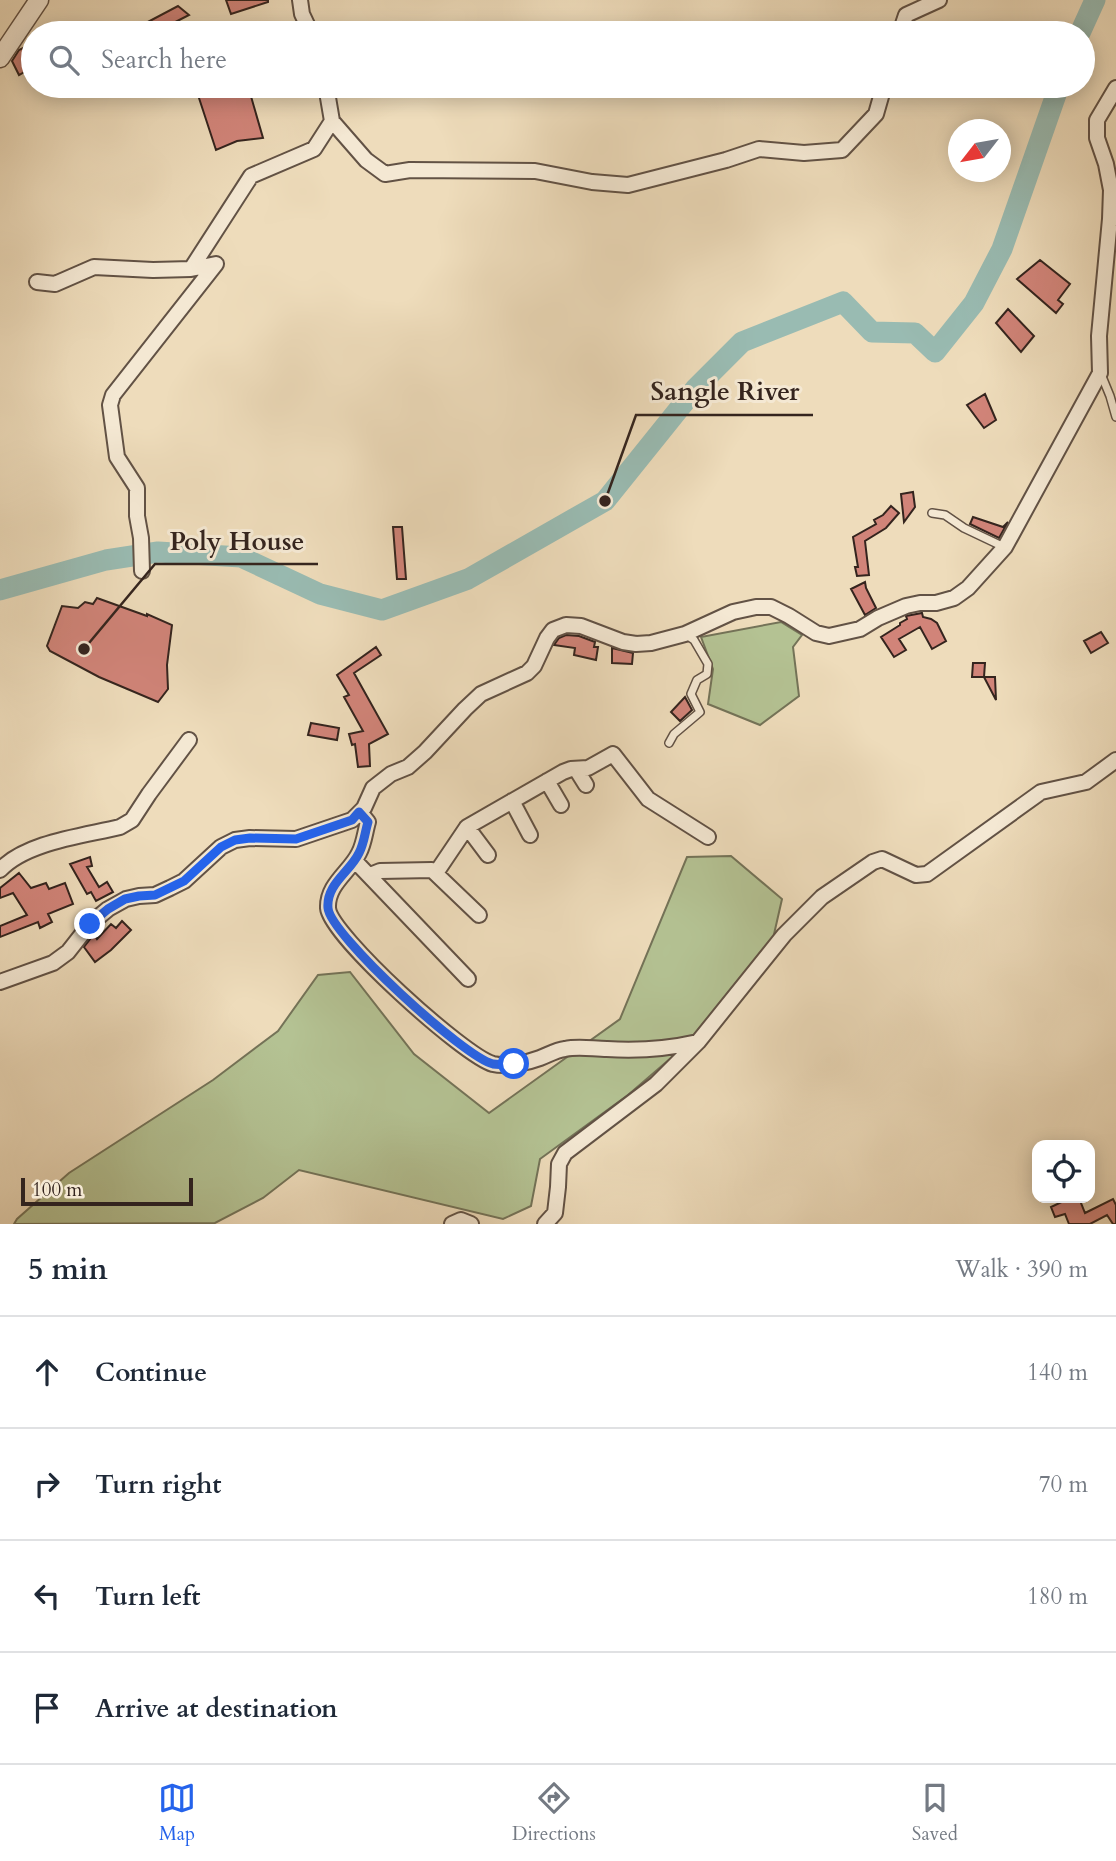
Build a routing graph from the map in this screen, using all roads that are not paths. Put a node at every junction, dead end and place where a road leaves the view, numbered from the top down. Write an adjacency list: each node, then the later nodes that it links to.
1 (39, 0): 4 (street)
2 (300, 0): 5 (street)
3 (939, 0): 6 (street)
4 (25, 21)
5 (305, 21)
6 (904, 21)
7 (21, 27): 8 (street)
8 (0, 58)
9 (1116, 88): 13 (street)
10 (328, 98): 12 (street)
11 (881, 98): 12 (street)
12 (332, 121): 14 (street)
13 (1113, 218): 16 (street)
14 (191, 269): 15 (street); 20 (street)
15 (37, 282)
16 (1100, 373): 17 (lane); 19 (street)
17 (1116, 417)
18 (932, 513): 19 (lane)
19 (1005, 547): 21 (street)
20 (143, 566)
21 (685, 634): 23 (lane); 30 (street)
22 (189, 740): 36 (street)
23 (669, 743)
24 (1116, 760): 42 (street)
25 (576, 769): 26 (street); 27 (street); 33 (street)
26 (547, 781): 28 (street); 29 (street)
27 (586, 785)
28 (512, 801): 31 (street); 32 (street)
29 (561, 805)
30 (359, 812): 35 (street); 41 (street)
31 (467, 827): 34 (street); 37 (street)
32 (530, 835)
33 (708, 837)
34 (488, 855)
35 (355, 860): 38 (street); 42 (street)
36 (0, 870)
37 (436, 873): 38 (street); 39 (street)
38 (370, 875): 40 (street)
39 (479, 915)
40 (468, 979)
41 (0, 982)
42 (698, 1042): 45 (street)
43 (452, 1224): 44 (street)
44 (471, 1224)
45 (545, 1224)

